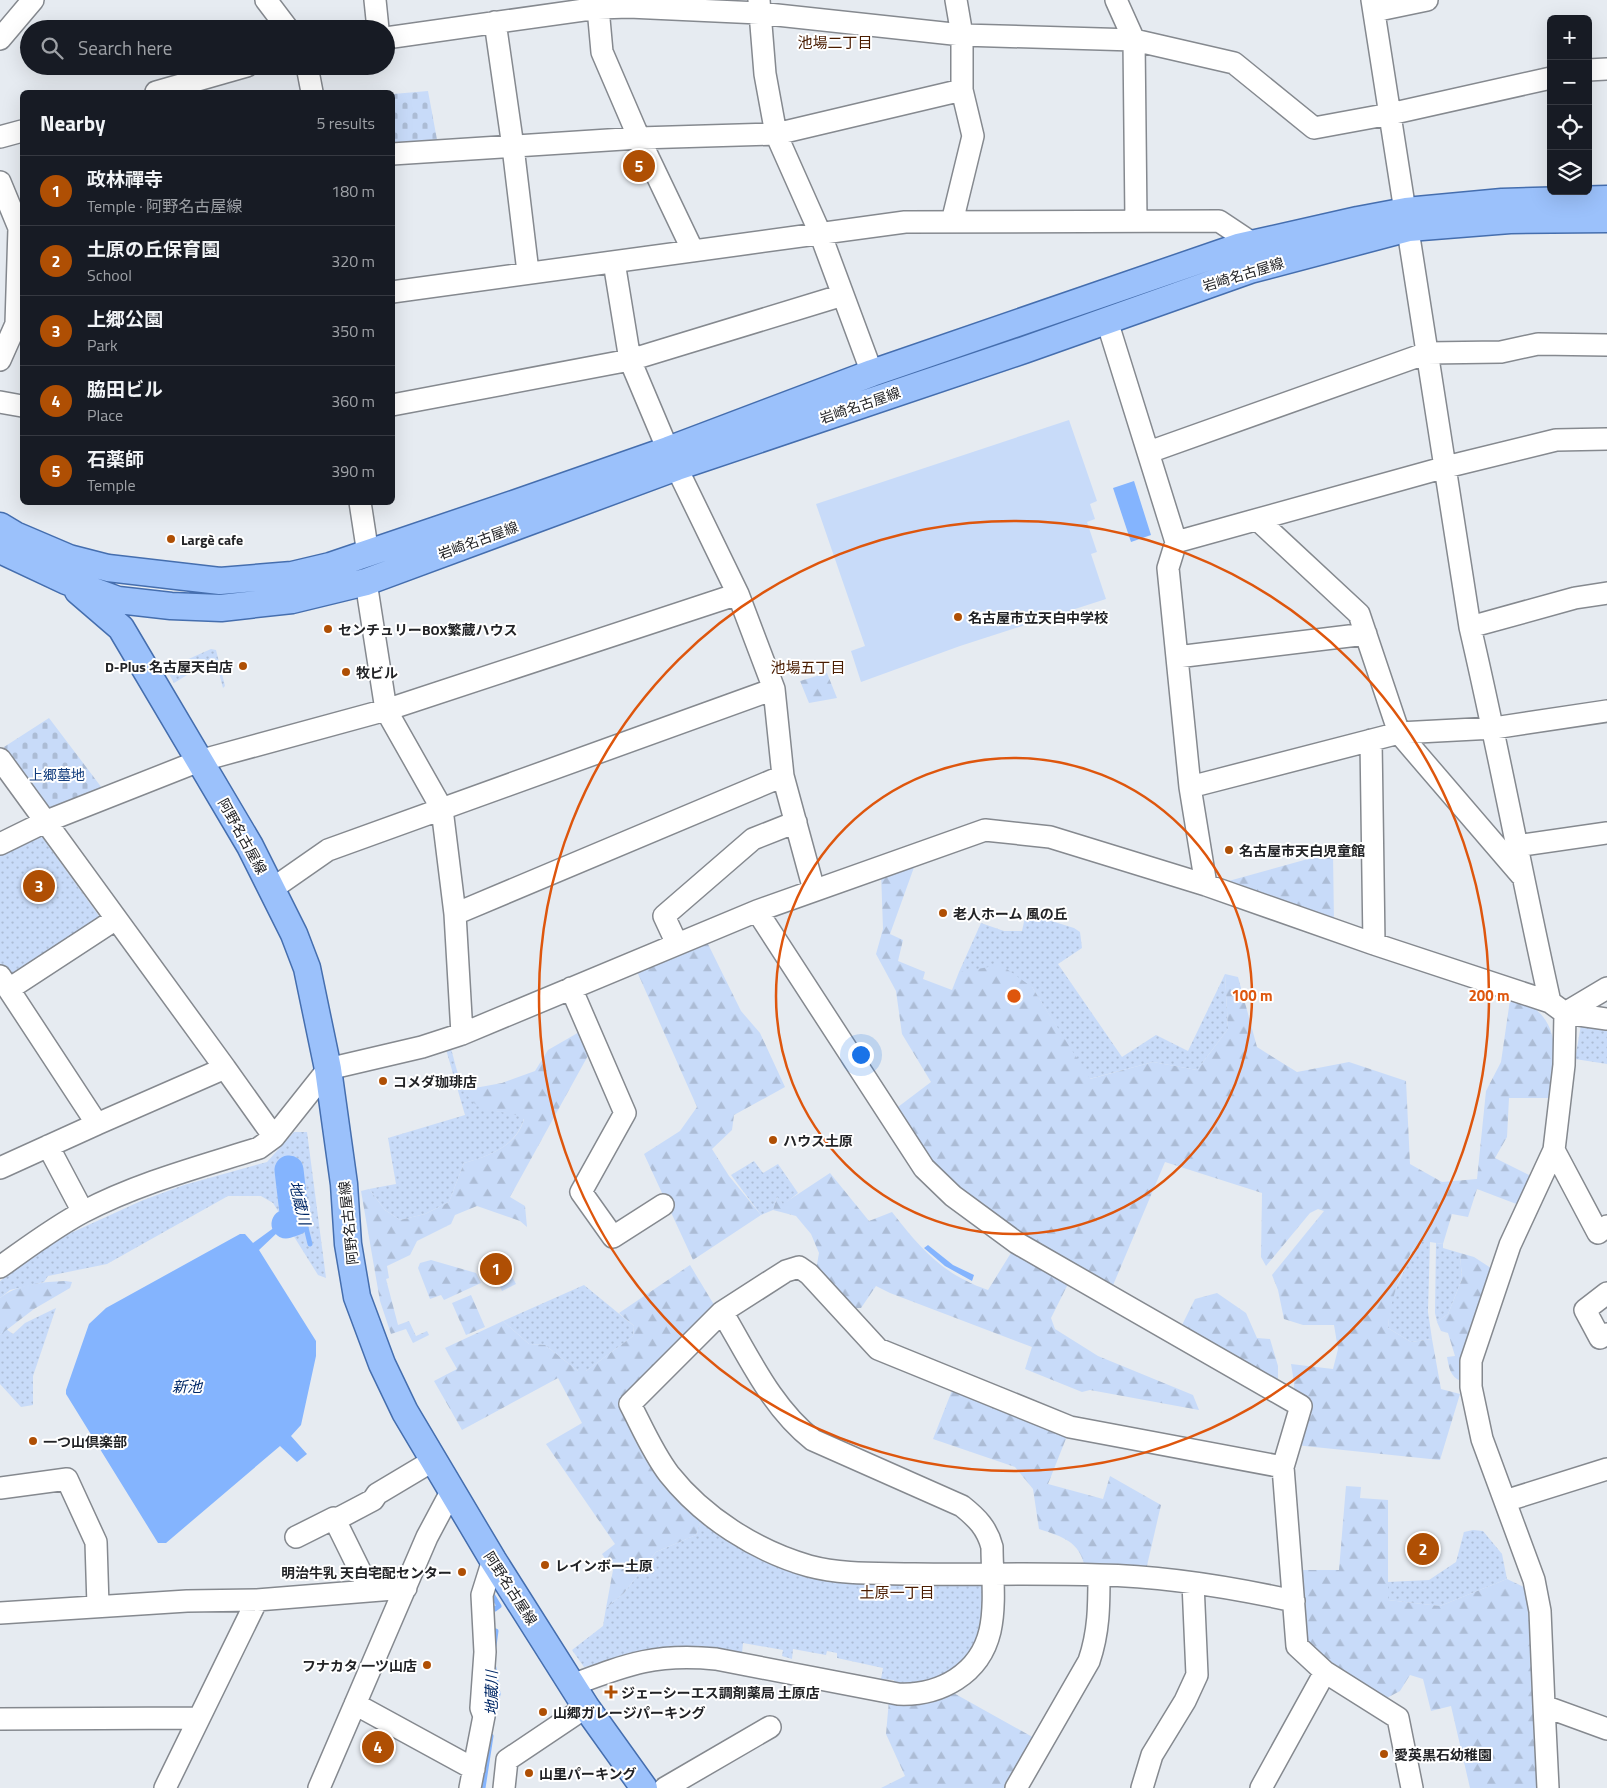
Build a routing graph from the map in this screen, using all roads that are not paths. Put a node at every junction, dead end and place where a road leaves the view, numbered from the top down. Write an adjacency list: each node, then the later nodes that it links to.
1 (33, 0): 16 (street)
2 (266, 0): 11 (street)
3 (375, 0): 12 (street)
4 (956, 0): 14 (street)
5 (1116, 0): 17 (street)
6 (1427, 0): 7 (street)
7 (1373, 5): 26 (street)
8 (551, 7): 10 (street); 13 (street)
9 (759, 7): 10 (street); 14 (street); 28 (street)
10 (598, 8): 30 (street)
11 (281, 20)
12 (377, 20)
13 (495, 22): 15 (street); 31 (street)
14 (962, 35): 17 (street); 25 (street)
15 (395, 37)
16 (0, 39)
17 (1134, 40): 26 (street); 37 (street)
18 (1607, 69): 19 (street)
19 (1592, 70)
20 (216, 75): 23 (street)
21 (309, 75): 24 (street)
22 (1547, 79): 26 (street)
23 (163, 90)
24 (312, 90)
25 (962, 90): 28 (street); 38 (street)
26 (1390, 114): 36 (street)
27 (20, 132): 29 (street)
28 (776, 134): 30 (street); 40 (street)
29 (0, 137)
30 (639, 138): 31 (street); 43 (street)
31 (513, 147): 32 (street); 45 (street)
32 (395, 154)
33 (0, 182): 39 (street)
34 (1607, 199): 36 (main road, 岩崎名古屋線)
35 (1607, 219): 36 (main road, 岩崎名古屋線)
36 (1408, 220): 42 (main road, 岩崎名古屋線); 48 (main road, 岩崎名古屋線); 51 (street)
37 (1136, 221): 38 (street); 42 (street)
38 (952, 222): 40 (street)
39 (20, 226)
40 (820, 233): 43 (street); 47 (street)
41 (20, 240): 49 (street)
42 (1252, 244): 54 (main road, 岩崎名古屋線)
43 (693, 251): 44 (street)
44 (614, 262): 45 (street); 53 (street)
45 (528, 272): 46 (street)
46 (395, 292)
47 (843, 295): 53 (street); 54 (street)
48 (1107, 321): 59 (street); 60 (main road, 岩崎名古屋線)
49 (13, 324): 52 (street)
50 (1607, 346): 51 (street)
51 (1427, 353): 59 (street); 61 (street)
52 (0, 360)
53 (630, 360): 56 (street); 60 (street)
54 (872, 373): 60 (main road, 岩崎名古屋線)
55 (0, 402): 57 (street)
56 (395, 404)
57 (20, 406)
58 (1607, 439): 61 (street)
59 (1149, 452): 65 (street)
60 (672, 459): 67 (main road, 岩崎名古屋線); 70 (main road, 岩崎名古屋線); 72 (street)
61 (1446, 467): 63 (street); 74 (street)
62 (360, 505): 67 (street)
63 (1259, 521): 65 (street); 76 (street)
64 (0, 526): 68 (main road)
65 (1176, 542): 77 (street)
66 (0, 550): 69 (main road, 阿野名古屋線)
67 (368, 554): 68 (main road, 岩崎名古屋線)
68 (132, 571): 73 (main road)
69 (66, 580): 73 (main road, 阿野名古屋線); 75 (main road, 阿野名古屋線)
70 (366, 582): 73 (main road, 岩崎名古屋線); 79 (street)
71 (1607, 593): 74 (street)
72 (738, 594): 78 (street); 79 (street)
73 (118, 600): 75 (main road, 阿野名古屋線)
74 (1470, 627): 81 (street)
75 (121, 628): 85 (main road, 阿野名古屋線)
76 (1366, 634): 77 (street); 82 (street)
77 (1177, 657): 87 (street)
78 (774, 689): 86 (street); 88 (street)
79 (386, 710): 85 (street); 88 (street)
80 (1607, 711): 81 (street)
81 (1494, 728): 82 (street); 93 (street)
82 (1399, 733): 83 (street); 94 (street)
83 (1371, 740): 87 (street); 102 (street)
84 (0, 759): 89 (street)
85 (199, 760): 89 (street); 96 (main road, 阿野名古屋線)
86 (783, 776): 90 (street); 99 (street)
87 (1190, 787): 95 (street)
88 (442, 809): 96 (street); 99 (street)
89 (47, 821): 92 (street); 100 (street)
90 (796, 822): 97 (street); 101 (street)
91 (1607, 833): 93 (street)
92 (0, 844)
93 (1516, 846): 94 (street)
94 (1522, 876): 106 (street)
95 (1206, 885): 97 (street); 102 (street)
96 (272, 889): 110 (main road, 阿野名古屋線)
97 (814, 890): 98 (street)
98 (757, 911): 101 (street); 124 (street)
99 (455, 914): 108 (street)
100 (116, 919): 103 (street); 109 (street)
101 (677, 944): 104 (street)
102 (1374, 944): 106 (street)
103 (5, 982): 111 (street)
104 (571, 988): 108 (street); 116 (street)
105 (1607, 988): 106 (street)
106 (1557, 1007): 107 (street); 114 (street)
107 (1607, 1019)
108 (462, 1034): 110 (street)
109 (225, 1068): 111 (street); 112 (street)
110 (328, 1069): 112 (street); 123 (main road, 阿野名古屋線)
111 (97, 1124): 113 (street)
112 (274, 1137): 117 (street)
113 (48, 1146): 115 (street); 117 (street)
114 (1554, 1150): 118 (street); 128 (street)
115 (0, 1168)
116 (663, 1205)
117 (83, 1212): 119 (street)
118 (1607, 1226)
119 (0, 1267)
120 (1607, 1293): 122 (street)
121 (722, 1312): 124 (street); 133 (street); 133 (street)
122 (1607, 1334)
123 (434, 1460): 127 (main road, 阿野名古屋線); 129 (street)
124 (1283, 1467): 138 (street)
125 (1607, 1468): 128 (street)
126 (0, 1488): 139 (street)
127 (451, 1492): 131 (main road, 阿野名古屋線); 135 (street)
128 (1504, 1501): 144 (street)
129 (335, 1520): 130 (street); 136 (street)
130 (296, 1537)
131 (492, 1560): 142 (main road, 阿野名古屋線); 150 (street)
132 (1099, 1574): 133 (street); 134 (street); 156 (street)
133 (992, 1575): 142 (street)
134 (1193, 1583): 138 (street); 157 (street)
135 (406, 1588): 136 (street); 143 (street)
136 (370, 1591): 137 (street)
137 (257, 1600): 139 (street); 146 (street)
138 (1294, 1601): 141 (street)
139 (98, 1606): 140 (street)
140 (0, 1613)
141 (1326, 1672): 158 (street); 159 (street)
142 (572, 1685): 145 (main road, 阿野名古屋線)
143 (355, 1704): 150 (street); 152 (street)
144 (1544, 1706): 149 (street); 160 (street)
145 (586, 1707): 153 (street); 154 (main road, 阿野名古屋線)
146 (198, 1718): 147 (street); 151 (street)
147 (0, 1719)
148 (770, 1727): 155 (street)
149 (1607, 1729)
150 (472, 1779)
151 (165, 1788)
152 (319, 1788)
153 (504, 1788)
154 (644, 1788)
155 (665, 1788)
156 (1016, 1788)
157 (1142, 1788)
158 (1260, 1788)
159 (1412, 1788)
160 (1548, 1788)

